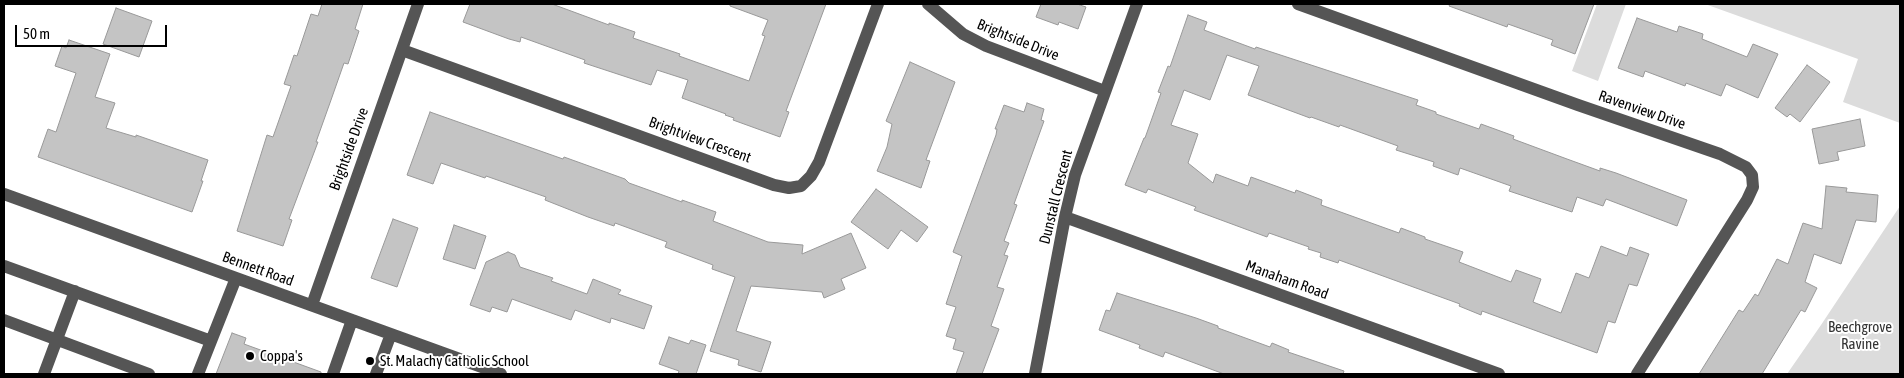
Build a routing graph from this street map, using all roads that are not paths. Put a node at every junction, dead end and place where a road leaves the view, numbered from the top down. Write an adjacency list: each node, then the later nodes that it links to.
1 (418, 4): 6 (street, Brightside Drive)
2 (878, 4): 6 (street, Brightview Crescent)
3 (928, 4): 7 (street, Brightside Drive)
4 (1138, 4): 7 (street, Dunstall Crescent)
5 (1298, 4): 27 (street, Ravenview Drive)
6 (402, 50): 13 (street, Brightside Drive)
7 (1105, 91): 9 (street, Dunstall Crescent)
8 (4, 194): 11 (street, Bennett Road)
9 (1065, 217): 25 (street, Dunstall Crescent); 26 (street, Manaham Road)
10 (4, 266): 12 (street)
11 (236, 278): 13 (street, Bennett Road); 18 (street)
12 (75, 291): 17 (street); 18 (street)
13 (312, 305): 15 (street, Bennett Road)
14 (4, 320): 17 (street)
15 (352, 320): 16 (street, Bennett Road); 22 (street)
16 (391, 334): 23 (street); 24 (street, Bennett Road)
17 (57, 340): 19 (street); 20 (street)
18 (211, 341): 21 (street)
19 (44, 374)
20 (150, 374)
21 (198, 374)
22 (333, 374)
23 (376, 374)
24 (501, 374)
25 (1035, 374)
26 (1499, 374)
27 (1637, 374)

